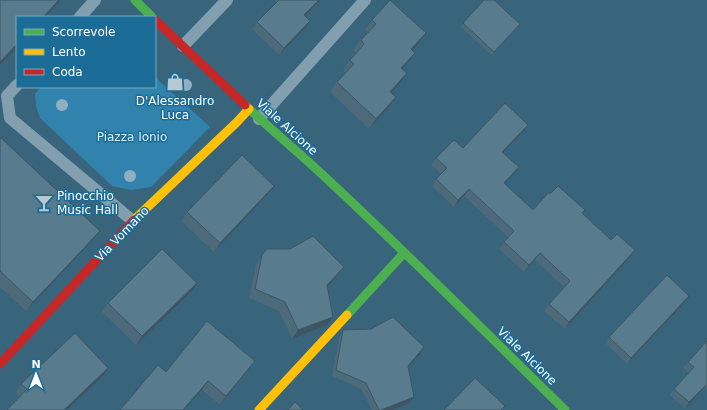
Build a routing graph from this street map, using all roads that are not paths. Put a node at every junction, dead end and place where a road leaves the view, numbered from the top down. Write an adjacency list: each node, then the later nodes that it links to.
1 (96, 0): 5 (street)
2 (135, 0): 6 (street)
3 (227, 0): 8 (street)
4 (365, 0): 12 (street)
5 (81, 16)
6 (151, 16)
7 (156, 21): 8 (street, Viale Alcione)
8 (183, 46): 11 (street, Viale Alcione)
9 (16, 86): 10 (street)
10 (4, 108): 13 (street)
11 (249, 109): 12 (street, Viale Alcione); 13 (street, Via Vomano)
12 (258, 119): 14 (street, Viale Alcione)
13 (133, 221): 15 (street, Via Vomano)
14 (404, 253): 16 (street); 17 (street, Viale Alcione)
15 (0, 364)
16 (259, 410)
17 (565, 410)

